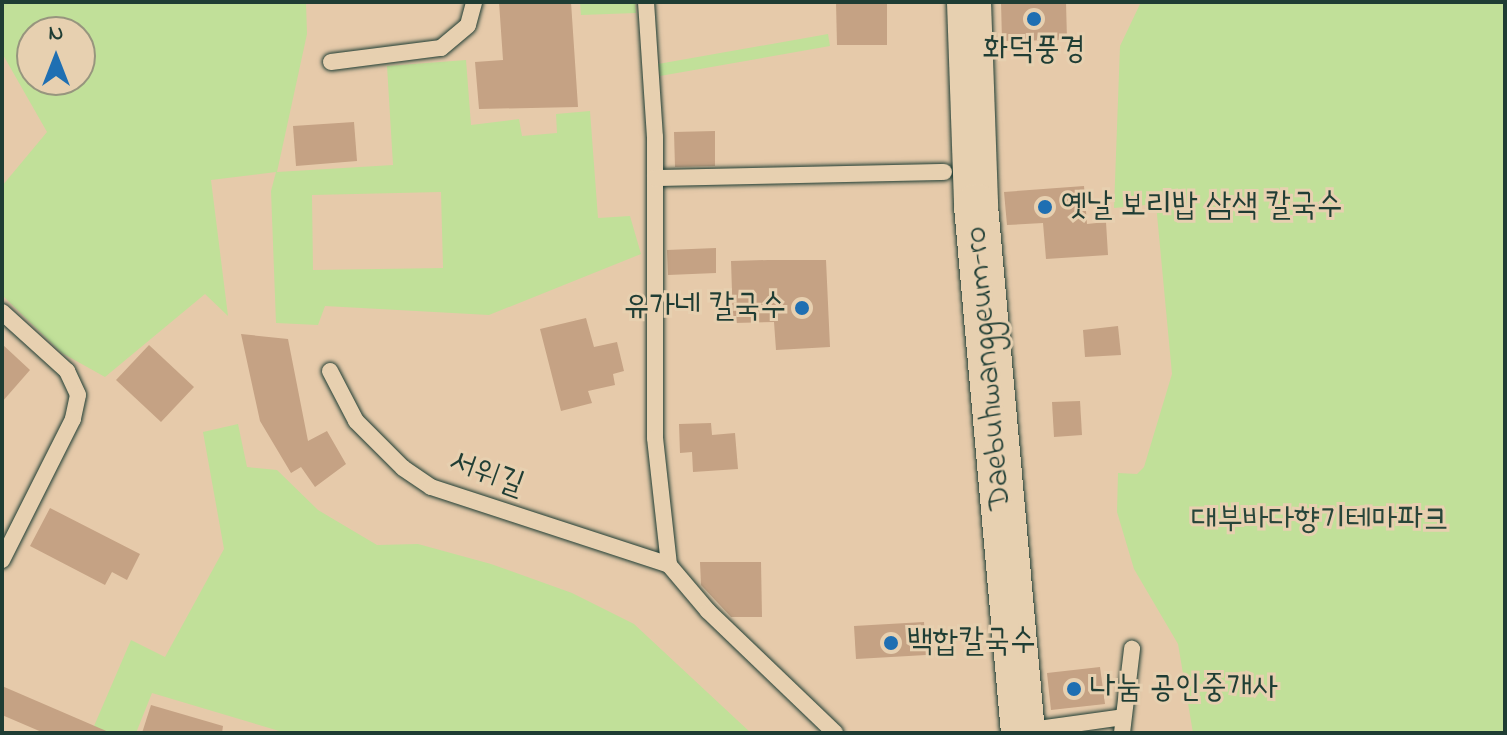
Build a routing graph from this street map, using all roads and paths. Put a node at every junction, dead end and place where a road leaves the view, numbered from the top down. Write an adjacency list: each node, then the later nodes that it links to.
1 (474, 2): 5 (lane)
2 (646, 2): 7 (lane)
3 (940, 2): 6 (main road, Daebuhwanggeum-ro)
4 (969, 2): 14 (main road, Daebuhwanggeum-ro)
5 (331, 62)
6 (944, 172): 7 (lane); 14 (main road, Daebuhwanggeum-ro)
7 (655, 178): 11 (lane)
8 (2, 312): 10 (lane)
9 (330, 371): 11 (lane, 서위길)
10 (2, 560)
11 (669, 565): 15 (lane)
12 (1132, 649): 13 (lane)
13 (1122, 725): 14 (lane)
14 (1012, 732)
15 (835, 733)

